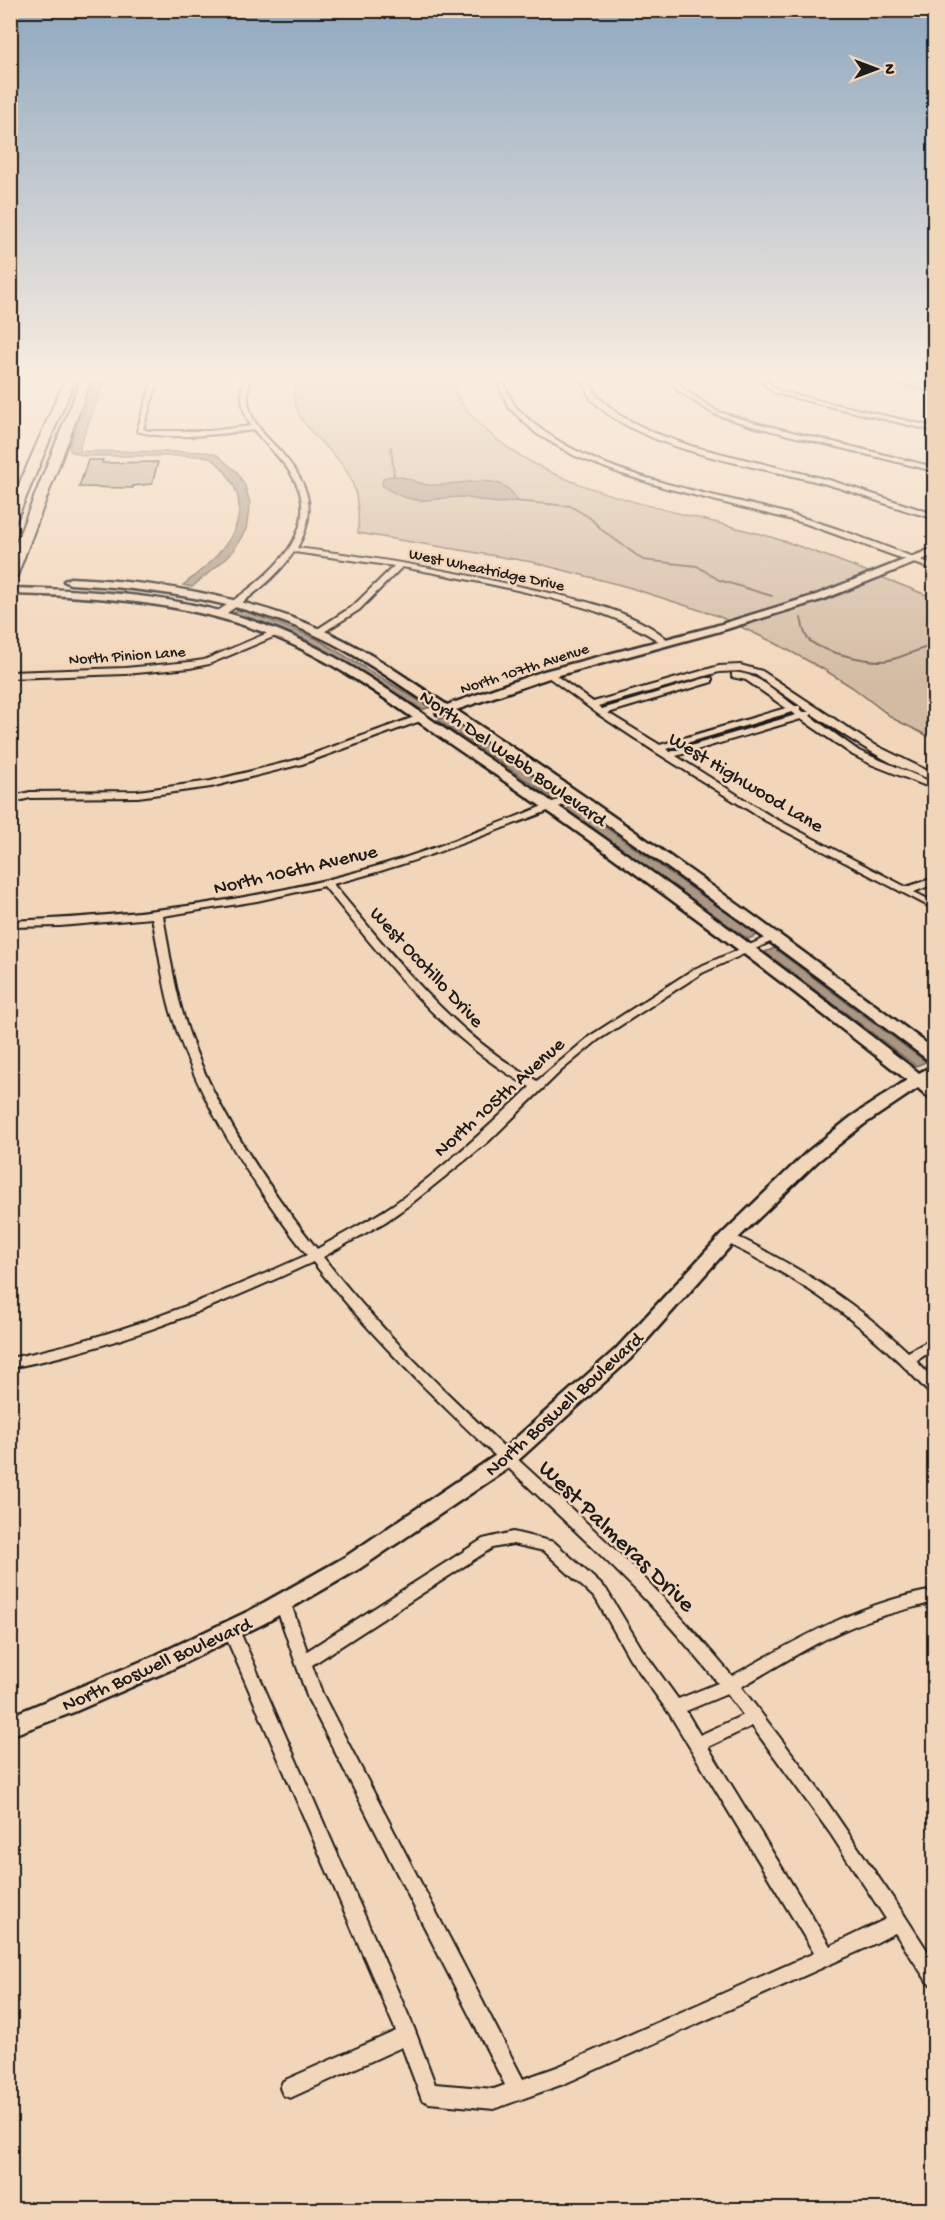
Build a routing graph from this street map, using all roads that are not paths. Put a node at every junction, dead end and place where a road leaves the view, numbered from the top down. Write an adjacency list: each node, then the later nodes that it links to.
1 (29, 479): 6 (main road)
2 (48, 479): 7 (main road)
3 (296, 479): 10 (street)
4 (645, 479): 12 (street)
5 (809, 479): 8 (street)
6 (24, 491): 7 (main road); 9 (main road)
7 (43, 491): 15 (main road)
8 (934, 516)
9 (10, 521)
10 (292, 550): 13 (street, West Wheatridge Drive); 22 (street)
11 (934, 551): 12 (street, North 107th Avenue)
12 (914, 560): 14 (street); 26 (street, North 107th Avenue)
13 (400, 565): 24 (street); 26 (street, West Wheatridge Drive)
14 (934, 568)
15 (10, 576)
16 (10, 581): 17 (street, North Del Webb Boulevard)
17 (128, 584): 18 (street, North Del Webb Boulevard); 20 (street)
18 (167, 589): 21 (street); 22 (street, North Del Webb Boulevard)
19 (10, 591): 20 (street, North Del Webb Boulevard)
20 (57, 592): 21 (street, North Del Webb Boulevard)
21 (161, 602): 23 (street, North Del Webb Boulevard)
22 (236, 603): 23 (street); 24 (street, North Del Webb Boulevard)
23 (218, 615): 25 (street, North Del Webb Boulevard)
24 (319, 632): 31 (street, North Del Webb Boulevard)
25 (275, 633): 28 (street, North Pinion Lane); 36 (street, North Del Webb Boulevard)
26 (666, 642): 27 (street, North 107th Avenue)
27 (548, 674): 29 (street, West Highwood Lane); 31 (street, North 107th Avenue)
28 (10, 675)
29 (591, 705): 30 (street); 33 (street, West Highwood Lane)
30 (807, 705): 32 (street); 34 (street)
31 (448, 708): 36 (street, North 107th Avenue); 41 (street, North Del Webb Boulevard)
32 (793, 709): 33 (street); 35 (street); 37 (street)
33 (601, 712): 37 (street, West Highwood Lane)
34 (816, 712): 35 (street); 39 (street)
35 (802, 716): 38 (street); 40 (street)
36 (420, 718): 42 (street, North 107th Avenue); 43 (street, North Del Webb Boulevard)
37 (657, 748): 38 (street, West Highwood Lane)
38 (668, 755): 46 (street, West Highwood Lane)
39 (934, 777)
40 (934, 786)
41 (577, 797): 43 (street, North 106th Avenue); 52 (street, North Del Webb Boulevard)
42 (11, 800)
43 (550, 807): 45 (street, North 106th Avenue); 53 (street, North Del Webb Boulevard)
44 (934, 881): 46 (street)
45 (327, 883): 50 (street, North 106th Avenue); 56 (street, West Ocotillo Drive)
46 (906, 891): 48 (street, West Highwood Lane)
47 (934, 896): 48 (street)
48 (923, 900): 49 (street, West Highwood Lane)
49 (934, 906)
50 (157, 914): 51 (street, North 106th Avenue); 59 (street, West Palmeras Drive)
51 (10, 924)
52 (774, 938): 53 (street, North 105th Avenue); 54 (street, North Del Webb Boulevard)
53 (748, 949): 55 (street, North Del Webb Boulevard); 56 (street, North 105th Avenue)
54 (934, 1056)
55 (926, 1075): 57 (street, North Del Webb Boulevard); 58 (street, North Boswell Boulevard)
56 (537, 1086): 59 (street, North 105th Avenue)
57 (934, 1093)
58 (728, 1238): 61 (street); 64 (street, North Boswell Boulevard)
59 (315, 1256): 62 (street, North 105th Avenue); 64 (street, West Palmeras Drive)
60 (934, 1343): 61 (street)
61 (908, 1359): 63 (street)
62 (10, 1363)
63 (934, 1389)
64 (506, 1459): 66 (street, North Boswell Boulevard); 69 (street, West Palmeras Drive)
65 (934, 1596): 69 (street)
66 (283, 1603): 67 (street, North Boswell Boulevard); 68 (street)
67 (231, 1630): 72 (street, North Boswell Boulevard); 77 (street)
68 (303, 1662): 70 (street); 79 (street)
69 (730, 1685): 70 (street); 71 (street, West Palmeras Drive)
70 (675, 1708): 73 (street)
71 (755, 1717): 73 (street); 74 (street, West Palmeras Drive)
72 (10, 1726)
73 (697, 1744): 75 (street)
74 (899, 1922): 75 (street); 76 (street, West Palmeras Drive)
75 (826, 1956): 79 (street)
76 (934, 1977)
77 (407, 2035): 78 (street); 79 (street)
78 (290, 2088)
79 (518, 2090)

